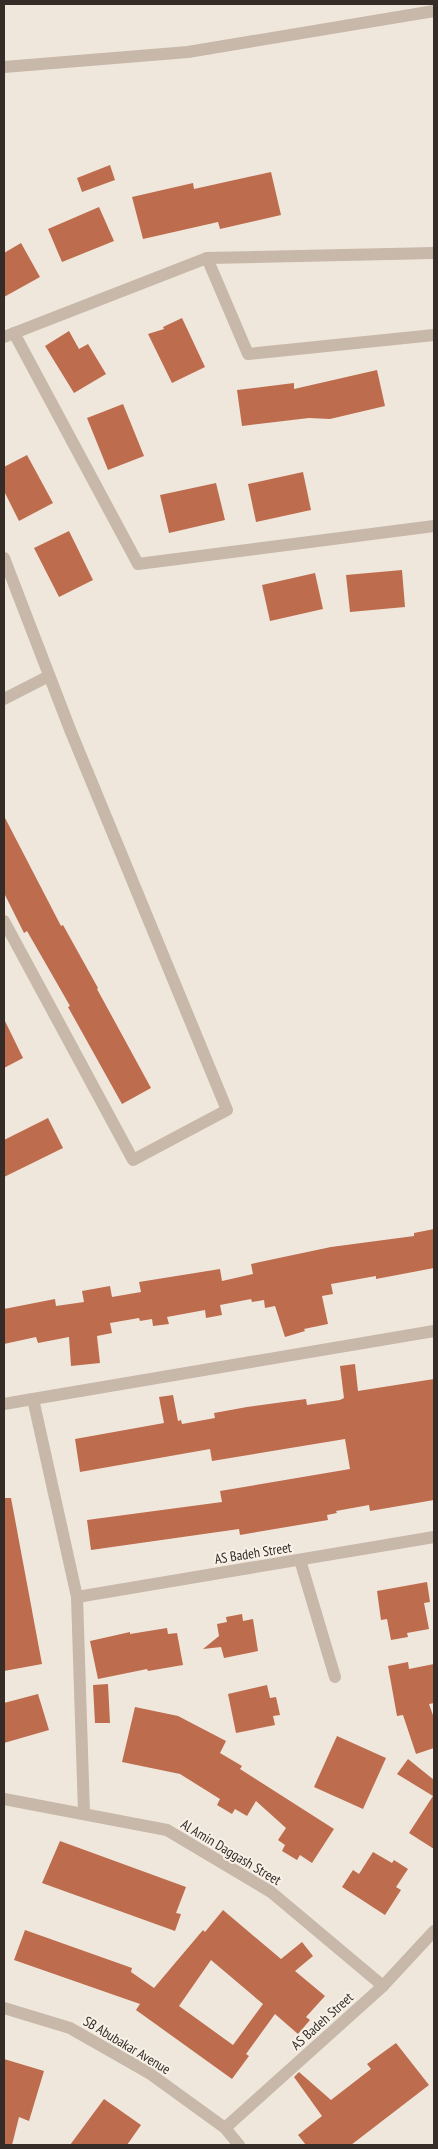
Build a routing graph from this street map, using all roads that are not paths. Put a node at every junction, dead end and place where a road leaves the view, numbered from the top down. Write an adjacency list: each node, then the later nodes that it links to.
1 (434, 12): 2 (street)
2 (4, 68)
3 (434, 253): 4 (street)
4 (207, 258): 5 (street); 6 (street)
5 (9, 334): 7 (street)
6 (434, 335)
7 (434, 526)
8 (4, 558): 9 (street)
9 (49, 676): 10 (street); 11 (street)
10 (4, 699)
11 (4, 921)
12 (434, 1331): 13 (street)
13 (34, 1399): 14 (street); 17 (street)
14 (4, 1404)
15 (434, 1537): 16 (street, AS Badeh Street)
16 (300, 1560): 17 (street, AS Badeh Street); 18 (street)
17 (77, 1597): 20 (street)
18 (335, 1677)
19 (4, 1799): 20 (street, Al Amin Daggash Street)
20 (84, 1813): 22 (street, Al Amin Daggash Street)
21 (434, 1931): 22 (street, AS Badeh Street)
22 (383, 1986): 24 (street, AS Badeh Street)
23 (4, 2008): 24 (street, SB Abubakar Avenue)
24 (225, 2128): 25 (street, SB Abubakar Avenue)
25 (238, 2145)

